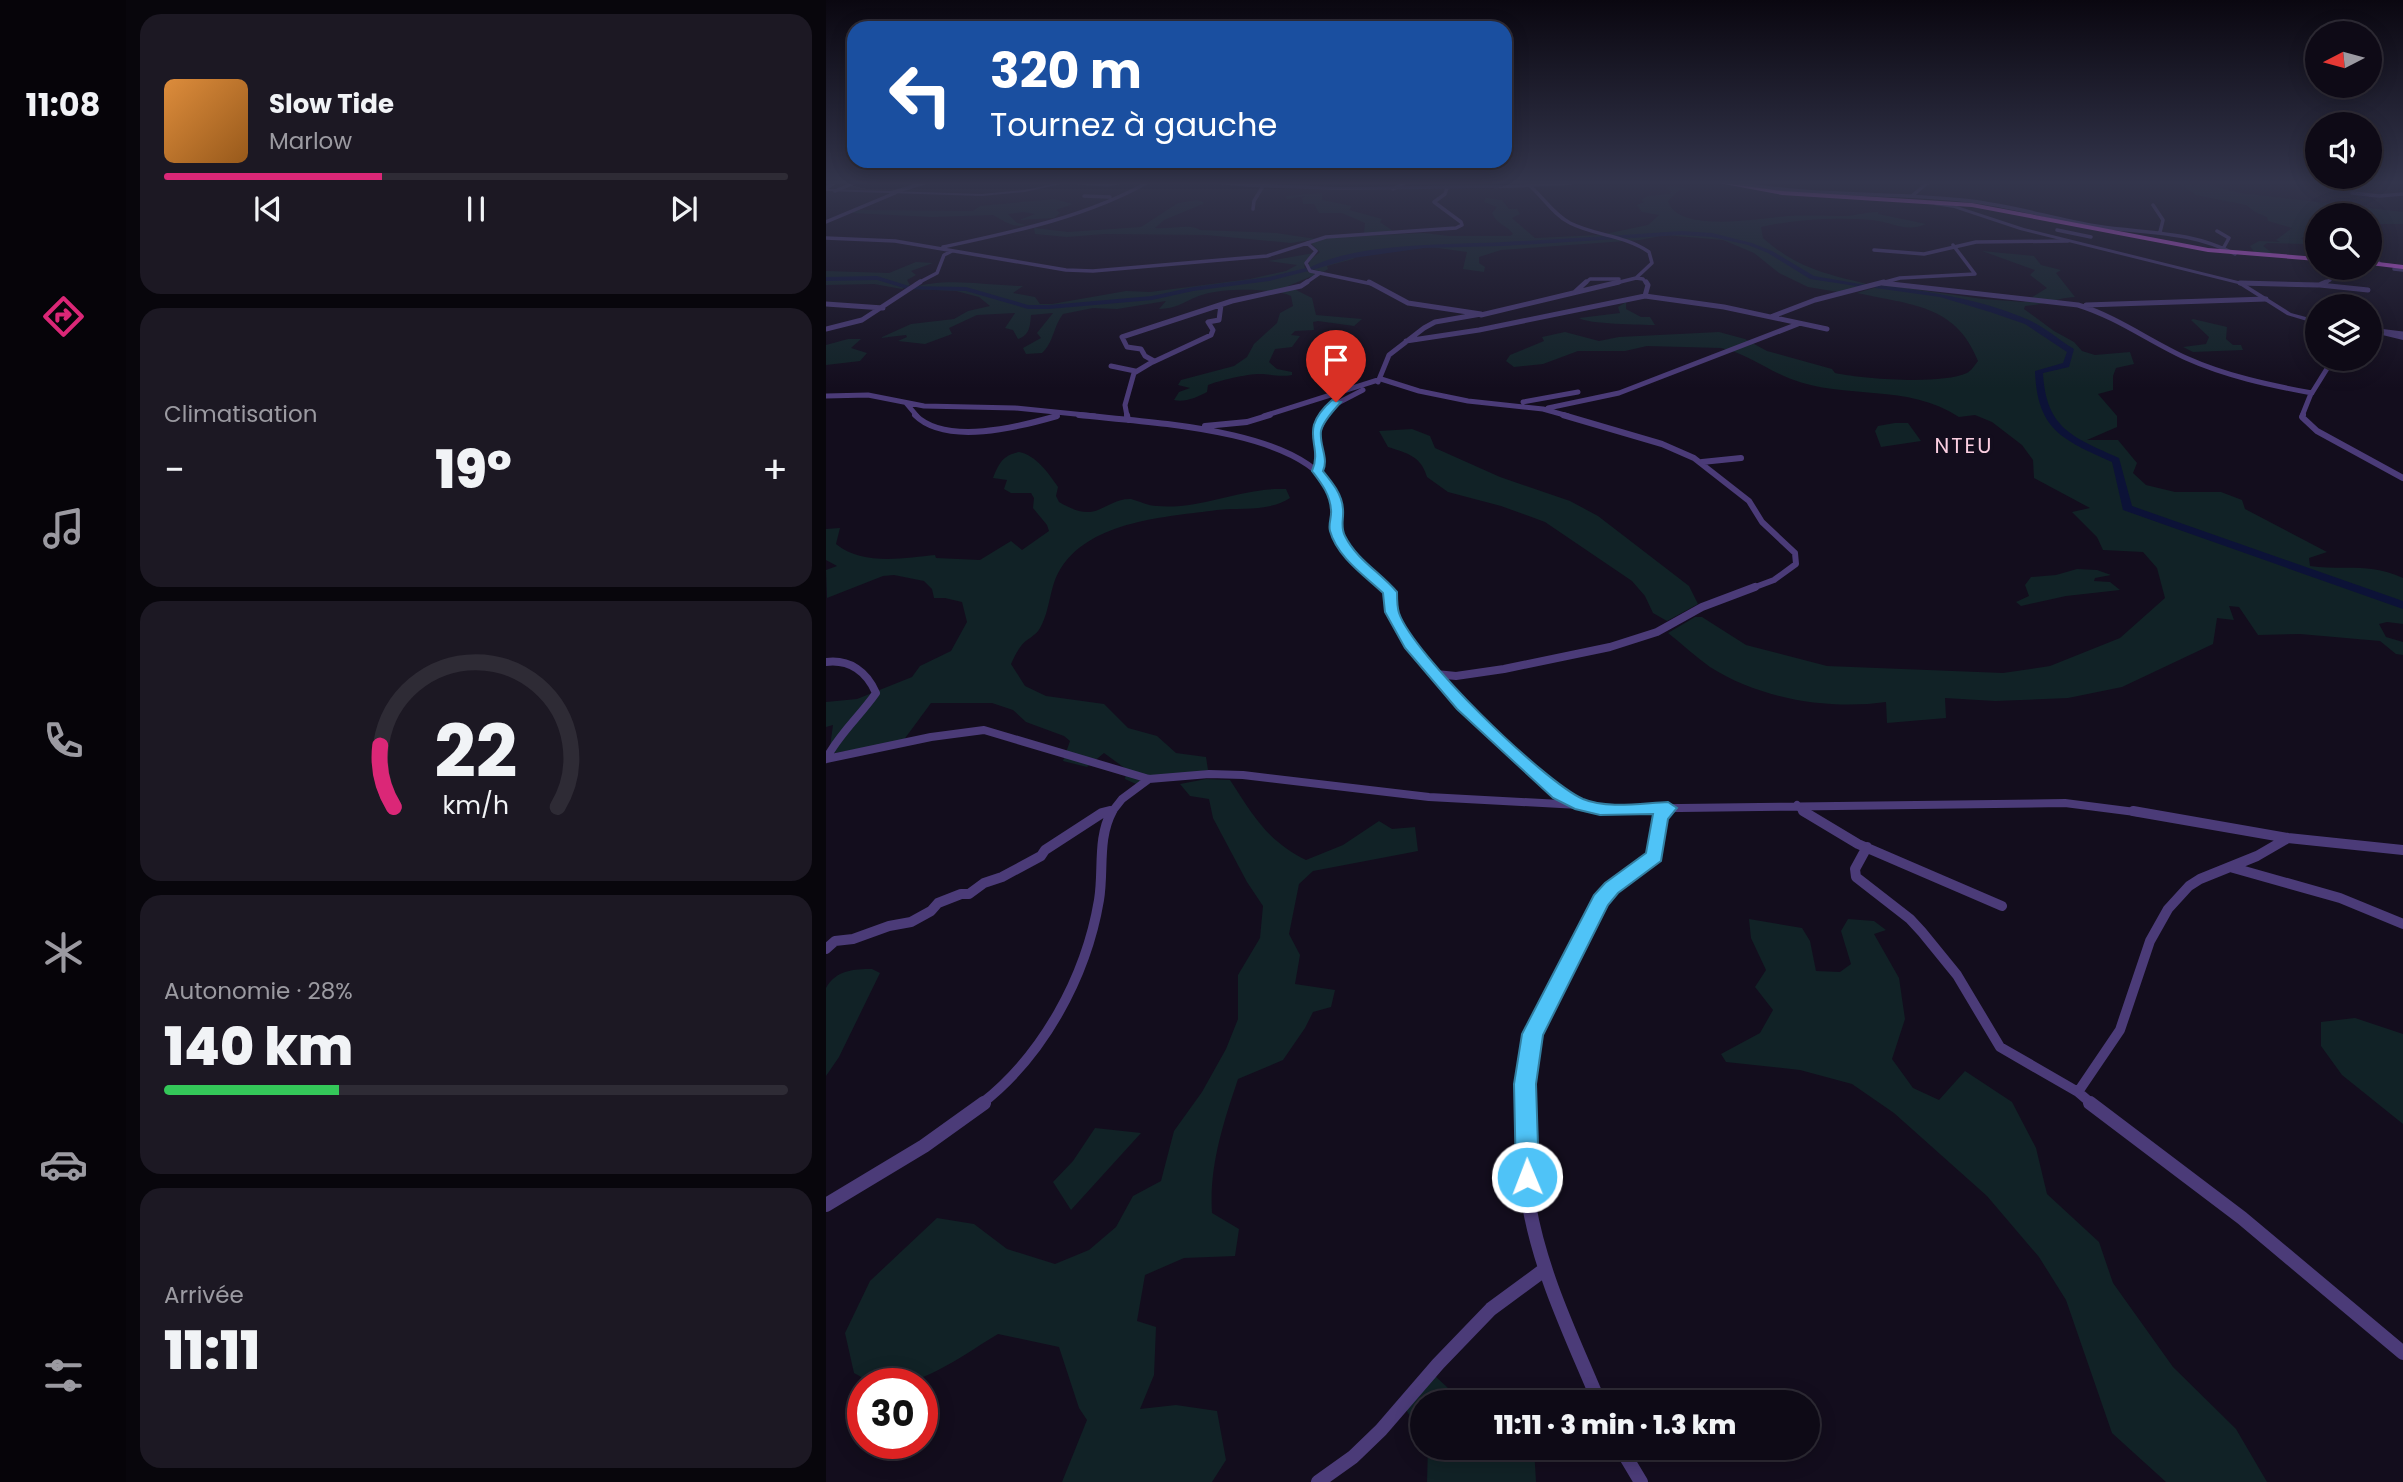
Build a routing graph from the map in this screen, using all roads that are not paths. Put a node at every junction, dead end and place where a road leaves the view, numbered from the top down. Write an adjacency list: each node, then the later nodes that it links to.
1 (948, 250): 11 (street)
2 (1286, 250): 11 (street)
3 (1314, 250): 17 (street)
4 (1647, 250): 18 (street)
5 (1876, 250): 6 (street)
6 (1937, 250)
7 (1958, 250): 21 (street)
8 (2106, 250): 22 (street)
9 (2215, 250): 12 (main road)
10 (2229, 250): 12 (street)
11 (952, 251): 31 (street)
12 (2235, 254): 13 (main road)
13 (2305, 259)
14 (2382, 264): 15 (main road)
15 (2403, 268): 16 (street)
16 (2394, 269)
17 (1320, 273): 29 (street); 32 (street)
18 (1636, 278): 19 (street); 26 (street)
19 (1629, 279): 25 (street); 25 (street)
20 (2330, 280): 23 (street)
21 (1882, 283): 30 (street); 33 (street)
22 (2240, 283): 23 (street); 27 (street)
23 (2319, 285): 24 (street)
24 (2368, 290)
25 (1567, 296): 32 (street)
26 (1646, 296): 33 (street); 40 (street)
27 (2266, 299): 30 (street); 34 (street)
28 (826, 304): 31 (street)
29 (1221, 305): 41 (street); 41 (street)
30 (2078, 305): 47 (street)
31 (883, 308): 36 (street)
32 (1481, 315): 40 (street)
33 (1771, 316): 35 (street)
34 (2305, 319)
35 (1799, 323): 37 (street); 51 (street)
36 (826, 329)
37 (1827, 329)
38 (2382, 332): 39 (street)
39 (2403, 336)
40 (1405, 341): 45 (street)
41 (1153, 362): 43 (street)
42 (1111, 366): 43 (street)
43 (1135, 371): 53 (street)
44 (2326, 371): 47 (street)
45 (1381, 379): 50 (street); 54 (street); 57 (street)
46 (1578, 392): 50 (street)
47 (2312, 393): 58 (street)
48 (826, 396): 49 (street)
49 (906, 403): 52 (street); 52 (street)
50 (1497, 404): 51 (street)
51 (1543, 409): 56 (street)
52 (1062, 415): 53 (street)
53 (1128, 420): 54 (street)
54 (1187, 427): 57 (street)
55 (1741, 458): 56 (street)
56 (1702, 462): 60 (street)
57 (1317, 471): 60 (street)
58 (2403, 478)
59 (826, 662): 61 (street)
60 (1436, 674): 62 (street)
61 (1149, 779): 62 (street); 65 (street)
62 (1581, 805): 64 (street)
63 (1797, 805): 64 (street); 66 (street); 67 (street)
64 (1668, 808): 75 (street)
65 (1111, 811): 72 (street); 74 (street)
66 (2288, 838): 68 (street); 69 (street)
67 (1867, 847): 70 (street); 73 (street)
68 (2403, 850)
69 (2230, 867): 71 (street); 73 (street)
70 (2003, 906)
71 (2403, 924)
72 (826, 949)
73 (2078, 1092): 76 (street)
74 (826, 1205)
75 (1544, 1270): 77 (street); 79 (street)
76 (2403, 1353)
77 (1594, 1390)
78 (1627, 1460): 80 (street)
79 (1318, 1482)
80 (1640, 1482)

